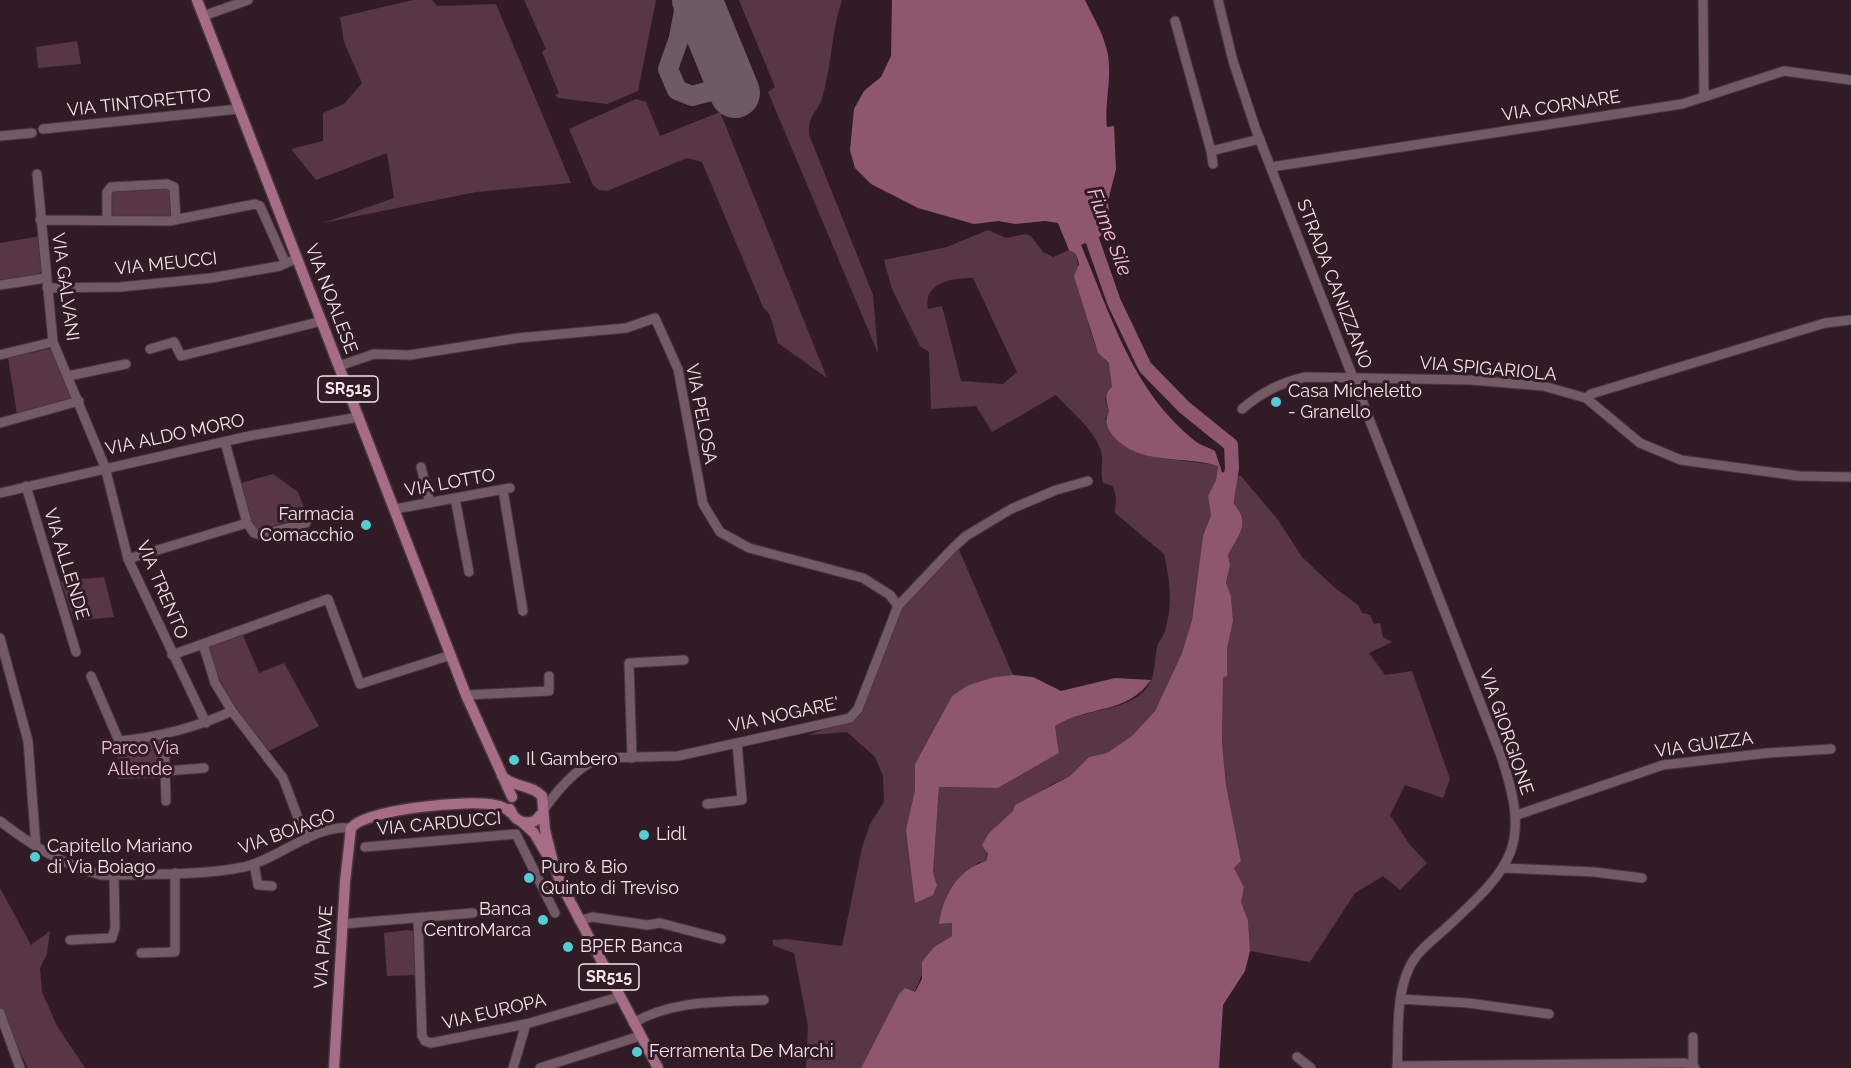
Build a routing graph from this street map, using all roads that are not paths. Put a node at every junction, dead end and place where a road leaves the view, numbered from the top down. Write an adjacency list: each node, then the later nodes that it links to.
1 (197, 0): 5 (main road, VIA NOALESE / SR515)
2 (248, 0): 5 (street)
3 (1218, 0): 13 (street, STRADA CANIZZANO)
4 (1703, 0): 8 (street)
5 (204, 16): 9 (main road, VIA NOALESE / SR515)
6 (1175, 21): 14 (street)
7 (1851, 80): 8 (street, VIA CORNARE)
8 (1704, 97): 16 (street, VIA CORNARE)
9 (239, 109): 10 (street, VIA TINTORETTO); 21 (main road, VIA NOALESE / SR515)
10 (43, 129)
11 (32, 133): 12 (street)
12 (0, 136)
13 (1260, 139): 14 (street); 16 (street, STRADA CANIZZANO)
14 (1211, 151): 15 (street)
15 (1213, 164)
16 (1271, 166): 33 (street, STRADA CANIZZANO)
17 (37, 174): 18 (street, VIA GALVANI)
18 (40, 220): 20 (street); 23 (street, VIA GALVANI)
19 (176, 220): 20 (street); 20 (street); 22 (street)
20 (107, 221)
21 (298, 259): 22 (street, VIA MEUCCI); 26 (main road, VIA NOALESE / SR515)
22 (285, 262): 23 (street, VIA MEUCCI)
23 (47, 283): 24 (street, VIA MEUCCI); 27 (street, VIA GALVANI)
24 (0, 285)
25 (1851, 320): 34 (street)
26 (322, 321): 28 (street); 31 (main road, VIA NOALESE / SR515)
27 (53, 342): 29 (street); 32 (street, VIA GALVANI)
28 (150, 349)
29 (0, 355)
30 (126, 364): 32 (street)
31 (339, 366): 37 (main road, VIA NOALESE / SR515); 53 (street, VIA PELOSA)
32 (68, 376): 35 (street, VIA GALVANI)
33 (1352, 377): 34 (street, VIA SPIGARIOLA); 36 (street, VIA SPIGARIOLA); 54 (street, STRADA CANIZZANO)
34 (1586, 398): 42 (street, VIA SPIGARIOLA)
35 (79, 401): 38 (street); 41 (street, VIA GALVANI)
36 (1242, 409)
37 (359, 417): 39 (street, VIA ALDO MORO); 48 (main road, VIA NOALESE / SR515)
38 (0, 423)
39 (225, 442): 41 (street, VIA ALDO MORO); 49 (street)
40 (421, 466): 47 (street)
41 (105, 467): 44 (street, VIA ALDO MORO); 51 (street, VIA TRENTO)
42 (1851, 477)
43 (1088, 481): 53 (street, VIA NOGARE')
44 (26, 486): 45 (street, VIA ALDO MORO); 58 (street, VIA ALLENDE)
45 (0, 493)
46 (455, 498): 47 (street, VIA LOTTO); 52 (street); 55 (street, VIA LOTTO)
47 (430, 503): 48 (street, VIA LOTTO)
48 (395, 509): 60 (main road, VIA NOALESE / SR515)
49 (247, 523): 50 (street); 51 (street)
50 (306, 523)
51 (128, 559): 59 (street, VIA TRENTO)
52 (469, 572)
53 (898, 606): 68 (street, VIA NOGARE')
54 (1443, 609): 83 (street, VIA GIORGIONE)
55 (523, 611)
56 (0, 638): 88 (street)
57 (203, 644): 59 (street); 60 (street); 65 (street)
58 (76, 652)
59 (172, 655): 66 (street, VIA TRENTO)
60 (451, 655): 64 (main road, VIA NOALESE / SR515)
61 (684, 660): 70 (street)
62 (91, 676): 67 (street)
63 (549, 676): 64 (street)
64 (466, 694): 73 (main road, VIA NOALESE / SR515)
65 (232, 711): 66 (street); 87 (street)
66 (206, 723): 67 (street)
67 (164, 736): 72 (street)
68 (737, 743): 70 (street, VIA NOGARE'); 80 (street)
69 (1831, 749): 83 (street, VIA GUIZZA)
70 (632, 758): 74 (street, VIA NOGARE')
71 (204, 768): 72 (street)
72 (165, 771): 78 (street)
73 (503, 781): 75 (main road); 76 (main road, VIA NOALESE); 77 (main road)
74 (562, 788): 75 (street); 81 (street, VIA NOGARE')
75 (530, 789): 76 (main road); 81 (main road)
76 (512, 797): 77 (main road, VIA BOIAGO); 82 (main road)
77 (500, 799): 79 (main road, VIA BOIAGO)
78 (166, 801)
79 (487, 804): 82 (main road, VIA BOIAGO); 86 (main road, VIA BOIAGO)
80 (707, 804)
81 (543, 811): 85 (main road); 91 (main road)
82 (512, 813): 85 (main road)
83 (1517, 815): 92 (street, VIA GIORGIONE)
84 (0, 821): 88 (street, VIA BOIAGO)
85 (523, 822): 91 (main road, SR515)
86 (351, 828): 87 (street, VIA BOIAGO); 101 (main road, VIA PIAVE)
87 (306, 840): 90 (street, VIA BOIAGO)
88 (36, 847): 94 (street, VIA BOIAGO)
89 (365, 847): 98 (street, VIA CARDUCCI)
90 (254, 864): 93 (street, VIA BOIAGO); 96 (street)
91 (554, 866): 100 (main road, SR515)
92 (1503, 868): 95 (street); 106 (street, VIA GIORGIONE)
93 (176, 873): 94 (street, VIA BOIAGO); 104 (street)
94 (114, 875): 103 (street)
95 (1642, 878)
96 (272, 885)
97 (473, 913): 99 (street)
98 (555, 913)
99 (418, 918): 101 (street); 111 (street, VIA EUROPA)
100 (579, 921): 102 (street); 105 (main road, SR515)
101 (342, 924): 120 (main road, VIA PIAVE)
102 (721, 939)
103 (70, 940)
104 (141, 953)
105 (619, 997): 110 (main road, SR515); 111 (street, VIA EUROPA)
106 (1400, 999): 109 (street); 117 (street, VIA GIORGIONE)
107 (764, 1000): 110 (street)
108 (0, 1013): 115 (street)
109 (1549, 1014)
110 (633, 1023): 112 (main road, SR515)
111 (526, 1024): 121 (street)
112 (640, 1036): 122 (street); 123 (main road, SR515)
113 (1693, 1037): 118 (street)
114 (0, 1039): 115 (street)
115 (12, 1040): 119 (street)
116 (1297, 1057): 124 (street)
117 (1397, 1067): 118 (street)
118 (1694, 1067)
119 (20, 1068)
120 (334, 1068)
121 (513, 1068)
122 (540, 1068)
123 (658, 1068)
124 (1311, 1068)

